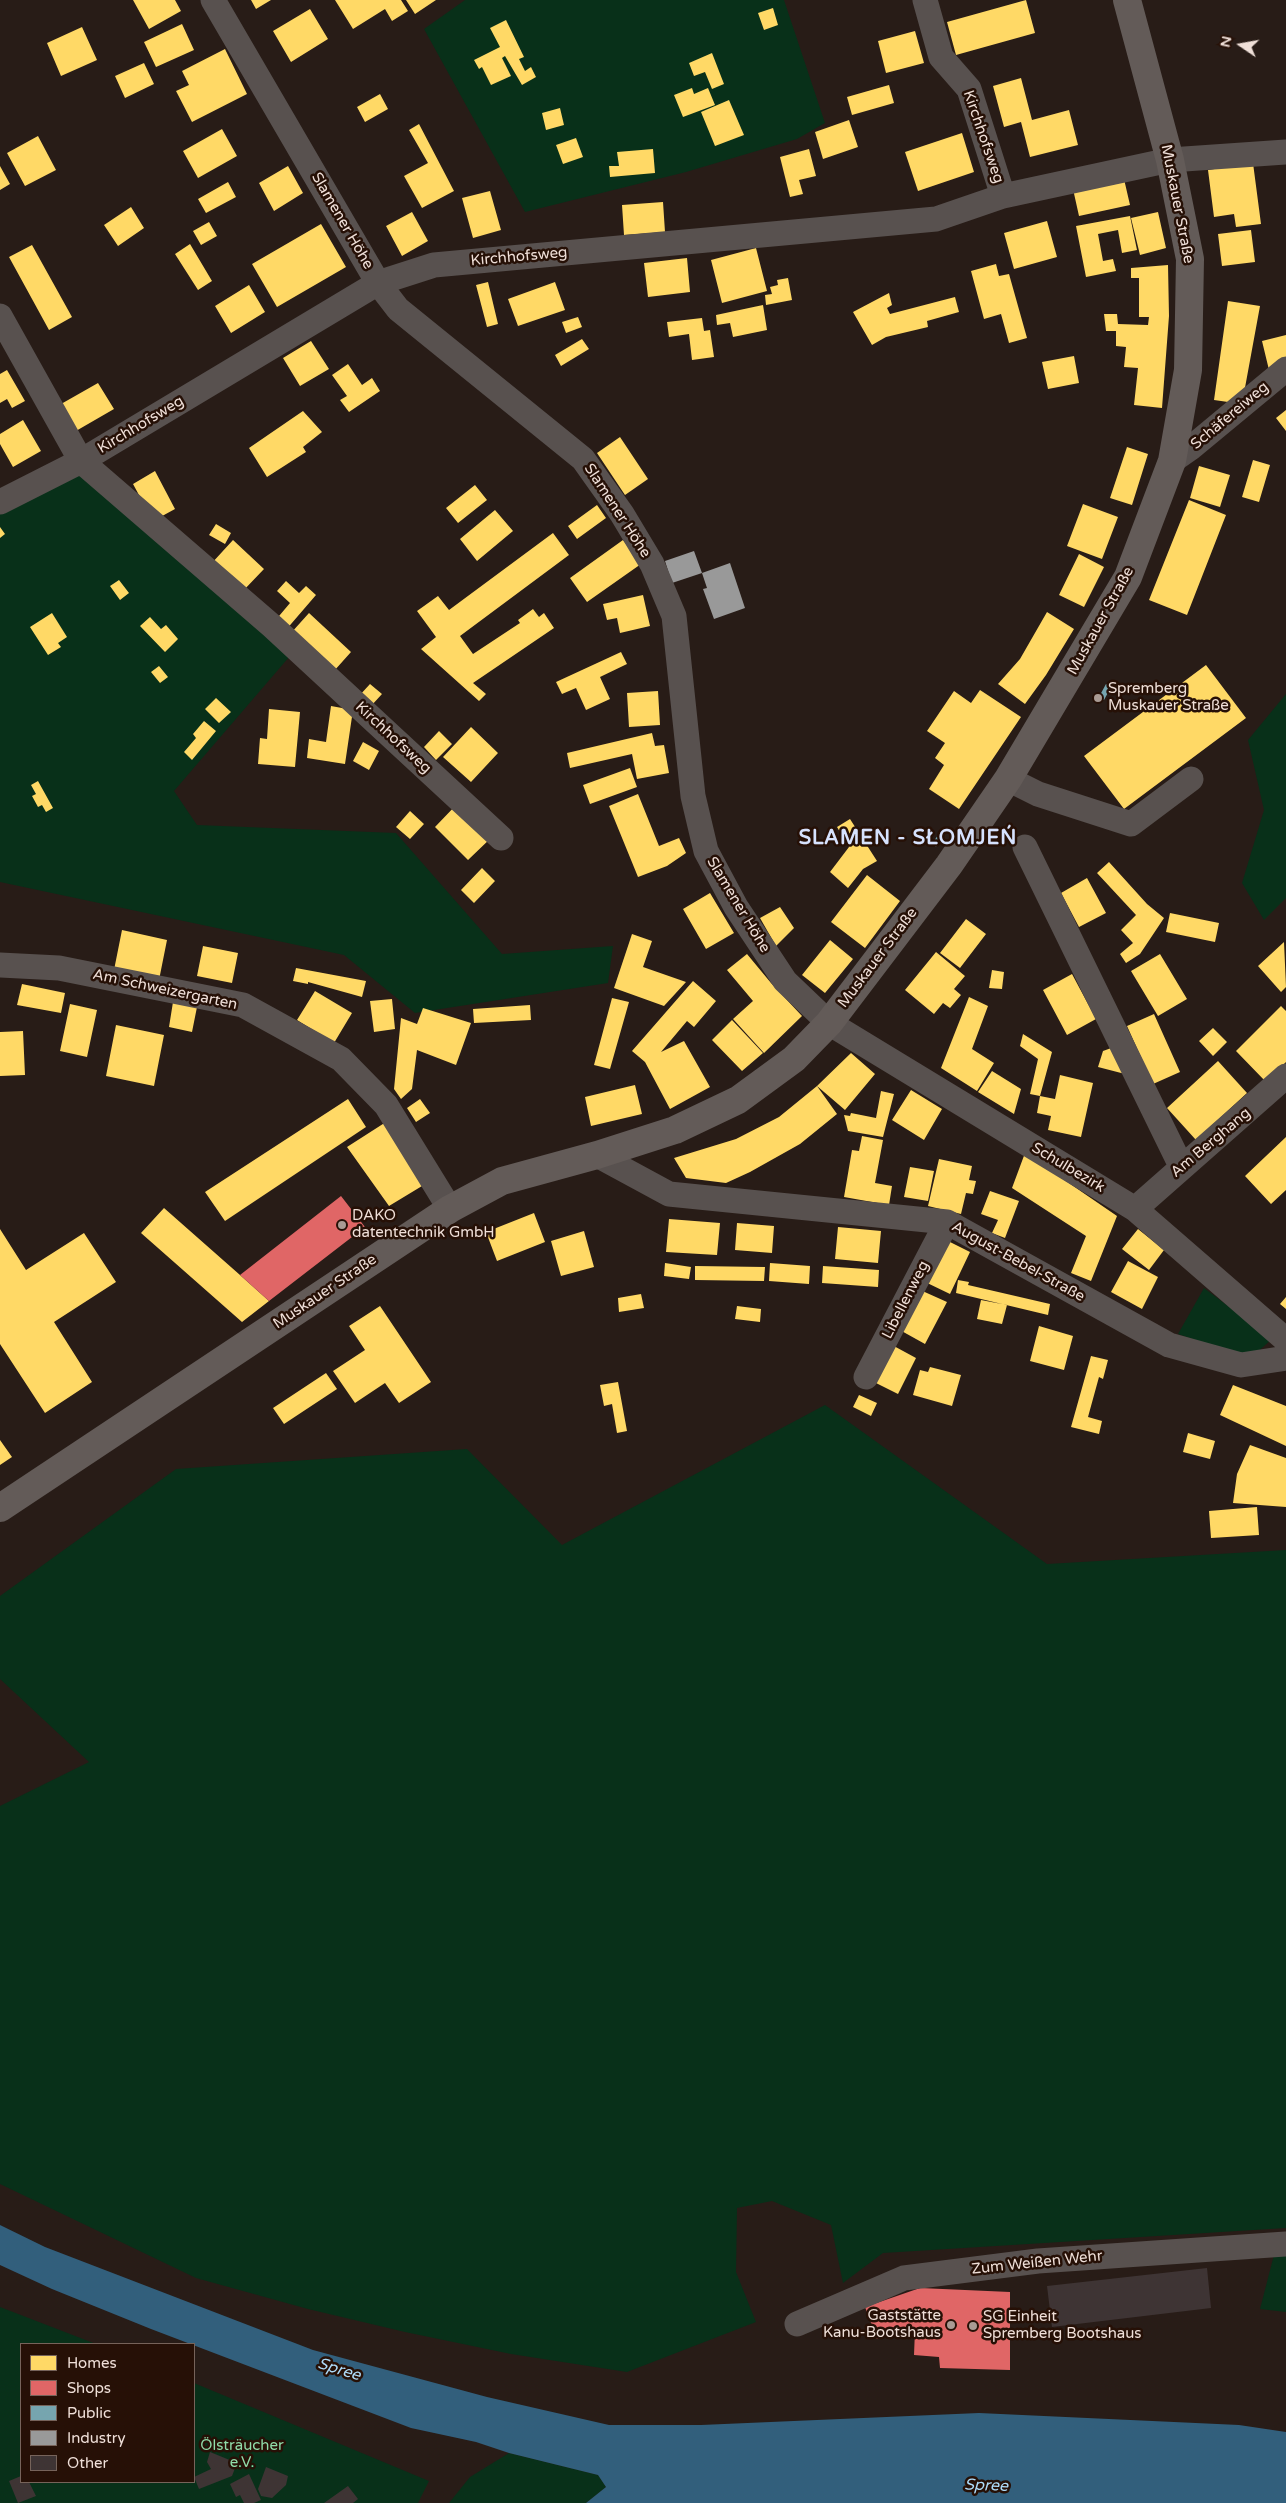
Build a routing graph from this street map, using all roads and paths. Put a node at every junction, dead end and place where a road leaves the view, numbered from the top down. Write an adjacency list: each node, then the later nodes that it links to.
1 (213, 0): 7 (street, Slamener Höhe)
2 (924, 0): 6 (street, Kirchhofsweg)
3 (1127, 0): 5 (main road, Muskauer Straße)
4 (1286, 152): 5 (street)
5 (1170, 160): 6 (street, Kirchhofsweg); 11 (main road, Muskauer Straße)
6 (1003, 196): 7 (street, Kirchhofsweg)
7 (378, 283): 10 (street, Kirchhofsweg); 18 (street, Slamener Höhe)
8 (0, 316): 10 (street, Kirchhofsweg)
9 (1286, 369): 11 (street, Schäfereiweg)
10 (81, 461): 12 (street, Kirchhofsweg); 15 (street, Kirchhofsweg)
11 (1172, 461): 13 (main road, Muskauer Straße)
12 (0, 502)
13 (1008, 779): 14 (street); 18 (main road, Muskauer Straße)
14 (1191, 779)
15 (501, 838)
16 (1025, 847): 21 (street)
17 (0, 965): 22 (street, Am Schweizergarten)
18 (830, 1023): 20 (main road, Muskauer Straße); 23 (street, Schulbezirk)
19 (1286, 1076): 21 (street, Am Berghang)
20 (597, 1156): 22 (main road, Muskauer Straße); 24 (street, August-Bebel-Straße)
21 (1181, 1166): 23 (street, Am Berghang)
22 (450, 1209): 28 (main road, Muskauer Straße)
23 (1134, 1209): 25 (street, Schulbezirk)
24 (947, 1222): 26 (street, August-Bebel-Straße); 27 (street, Libellenweg)
25 (1286, 1340)
26 (1286, 1358)
27 (866, 1377)
28 (0, 1508)
29 (1286, 2244): 30 (street, Zum Weißen Wehr)
30 (797, 2324)

